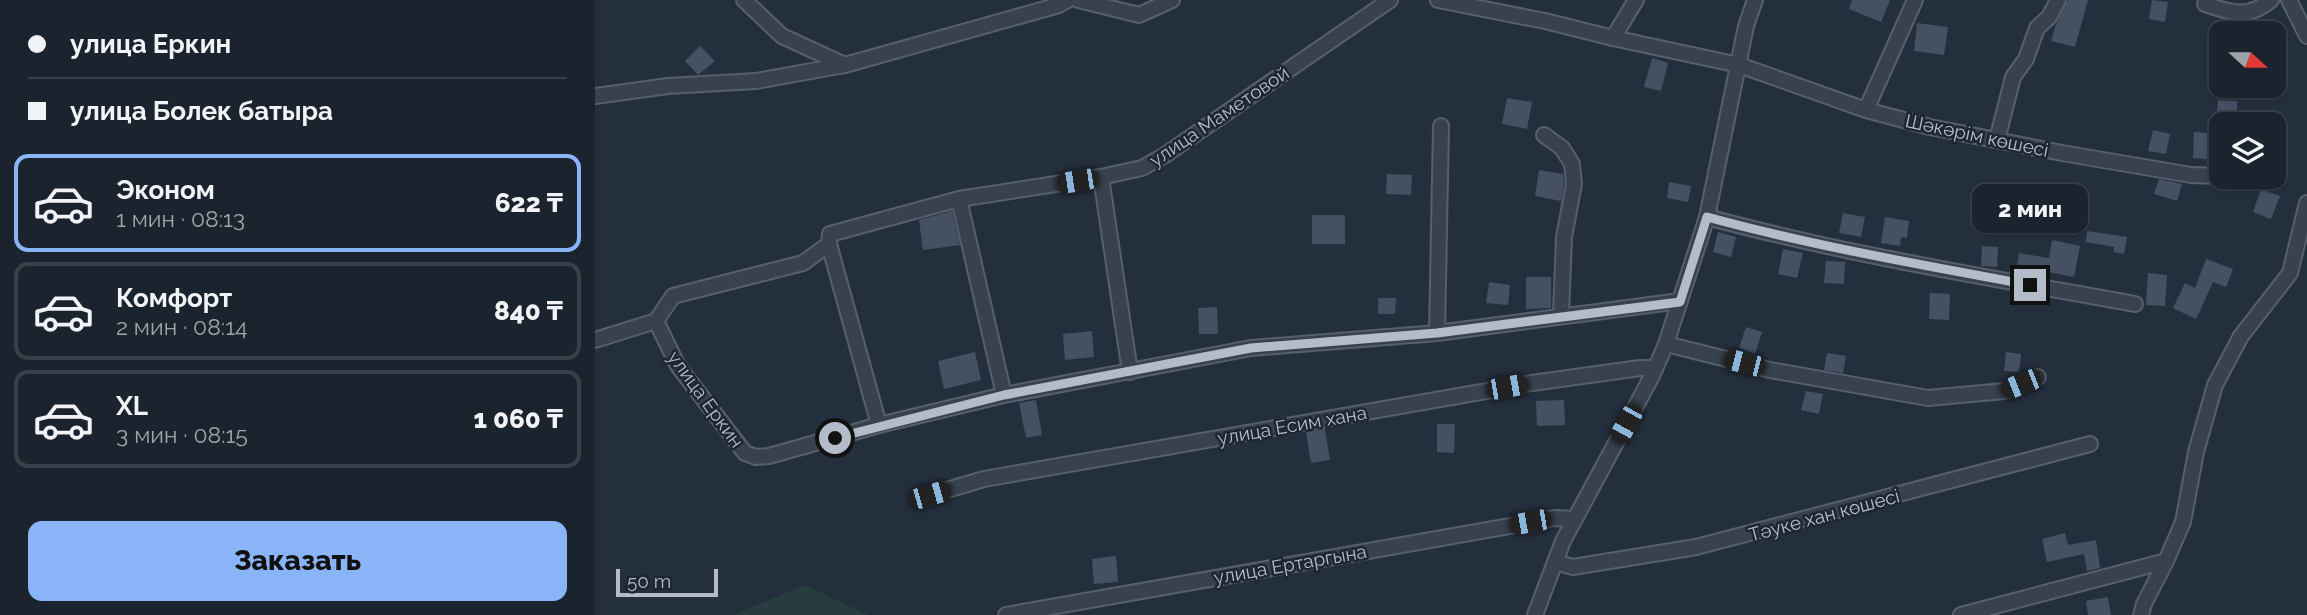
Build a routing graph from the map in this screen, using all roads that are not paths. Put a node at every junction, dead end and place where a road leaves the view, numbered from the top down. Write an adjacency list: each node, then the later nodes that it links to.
1 (744, 0): 16 (street)
2 (1068, 0): 16 (street)
3 (1078, 0): 4 (street)
4 (1172, 0)
5 (1389, 0): 24 (street, улица Маметовой)
6 (1438, 0): 15 (street)
7 (1636, 0): 15 (street)
8 (1755, 0): 17 (street)
9 (1915, 0): 19 (street)
10 (2058, 0): 22 (street)
11 (2271, 0): 13 (street)
12 (2290, 0): 14 (street)
13 (2205, 5)
14 (2307, 36)
15 (1613, 38): 17 (street)
16 (845, 65): 18 (street)
17 (1739, 65): 19 (street, Шәкәрім көшесі); 27 (street)
18 (595, 96)
19 (1866, 110): 22 (street, Шәкәрім көшесі)
20 (1441, 125): 33 (street)
21 (1544, 135): 31 (street)
22 (1997, 140): 23 (street, Шәкәрім көшесі)
23 (2209, 176)
24 (1101, 177): 25 (street, улица Маметовой); 37 (street)
25 (959, 199): 28 (street, улица Маметовой); 39 (street)
26 (2307, 203): 45 (street)
27 (1707, 217): 29 (street); 30 (street)
28 (829, 244): 32 (street); 40 (street)
29 (1680, 302): 31 (street, улица Еркин); 35 (street)
30 (2135, 304)
31 (1562, 315): 33 (street, улица Еркин)
32 (656, 321): 34 (street); 40 (street, улица Еркин)
33 (1437, 333): 37 (street, улица Еркин)
34 (595, 340)
35 (1666, 344): 36 (street); 38 (street)
36 (1655, 368): 42 (street, улица Есим хана); 43 (street)
37 (1130, 372): 39 (street, улица Еркин)
38 (2038, 377)
39 (1004, 395): 40 (street, улица Еркин)
40 (879, 425)
41 (2089, 444): 44 (street, Тәуке хан көшесі)
42 (930, 495)
43 (1575, 519): 44 (street); 46 (street, улица Ертаргына)
44 (1555, 562): 47 (street)
45 (2166, 562): 48 (street); 49 (street)
46 (1006, 615)
47 (1535, 615)
48 (1961, 615)
49 (2141, 615)

